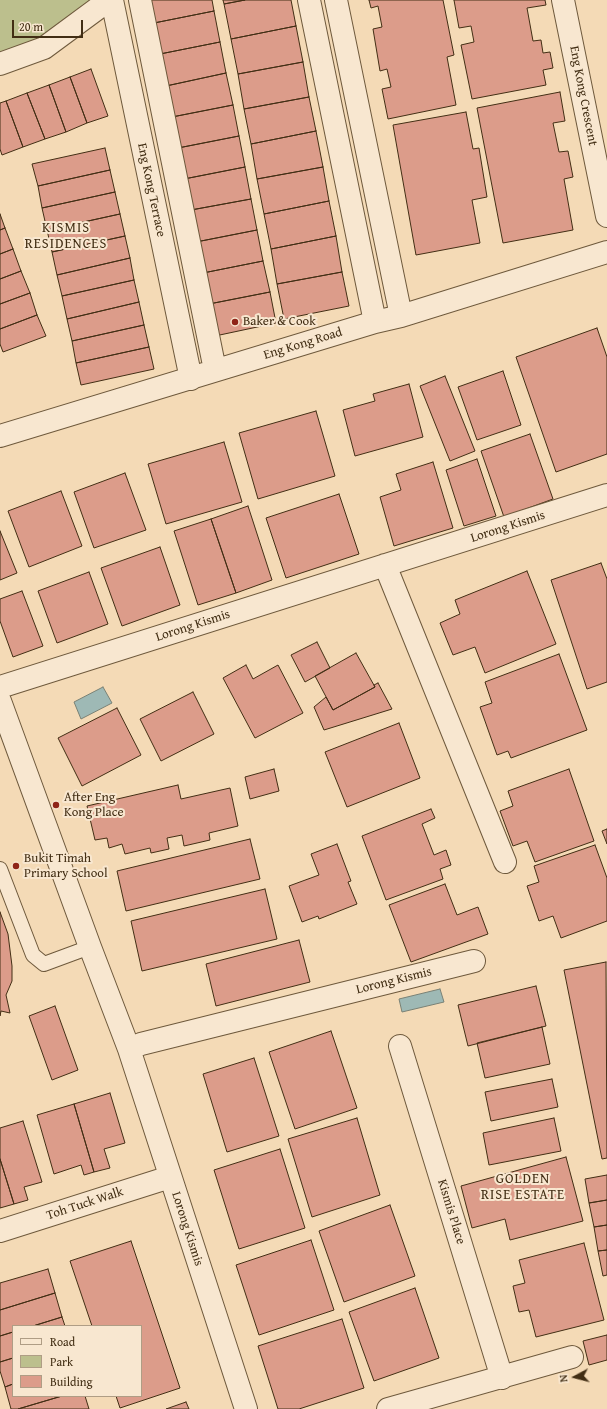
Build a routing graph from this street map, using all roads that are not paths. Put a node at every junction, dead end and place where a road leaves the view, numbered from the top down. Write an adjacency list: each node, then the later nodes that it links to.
1 (108, 0): 7 (street)
2 (112, 0): 13 (street, Eng Kong Terrace)
3 (140, 0): 12 (street, Eng Kong Terrace)
4 (309, 0): 11 (street)
5 (336, 0): 10 (street)
6 (564, 0): 8 (street, Eng Kong Crescent)
7 (0, 64)
8 (607, 216)
9 (607, 252): 10 (street, Eng Kong Road)
10 (401, 316): 11 (street, Eng Kong Road)
11 (375, 322): 12 (street, Eng Kong Road)
12 (216, 370): 13 (street, Eng Kong Road)
13 (191, 379): 14 (street, Eng Kong Road)
14 (0, 436)
15 (607, 495): 16 (street, Lorong Kismis)
16 (386, 565): 17 (street, Lorong Kismis); 19 (street)
17 (0, 687)
18 (0, 701): 21 (street, Lorong Kismis)
19 (505, 862)
20 (0, 869): 21 (lane)
21 (90, 947): 24 (street, Lorong Kismis)
22 (474, 961): 24 (street, Lorong Kismis)
23 (400, 1046): 28 (street, Kismis Place)
24 (129, 1049): 25 (street, Lorong Kismis)
25 (170, 1177): 26 (street, Toh Tuck Walk); 29 (street, Lorong Kismis)
26 (0, 1231)
27 (572, 1357): 28 (street)
28 (502, 1378): 30 (street)
29 (246, 1409)
30 (388, 1409)

